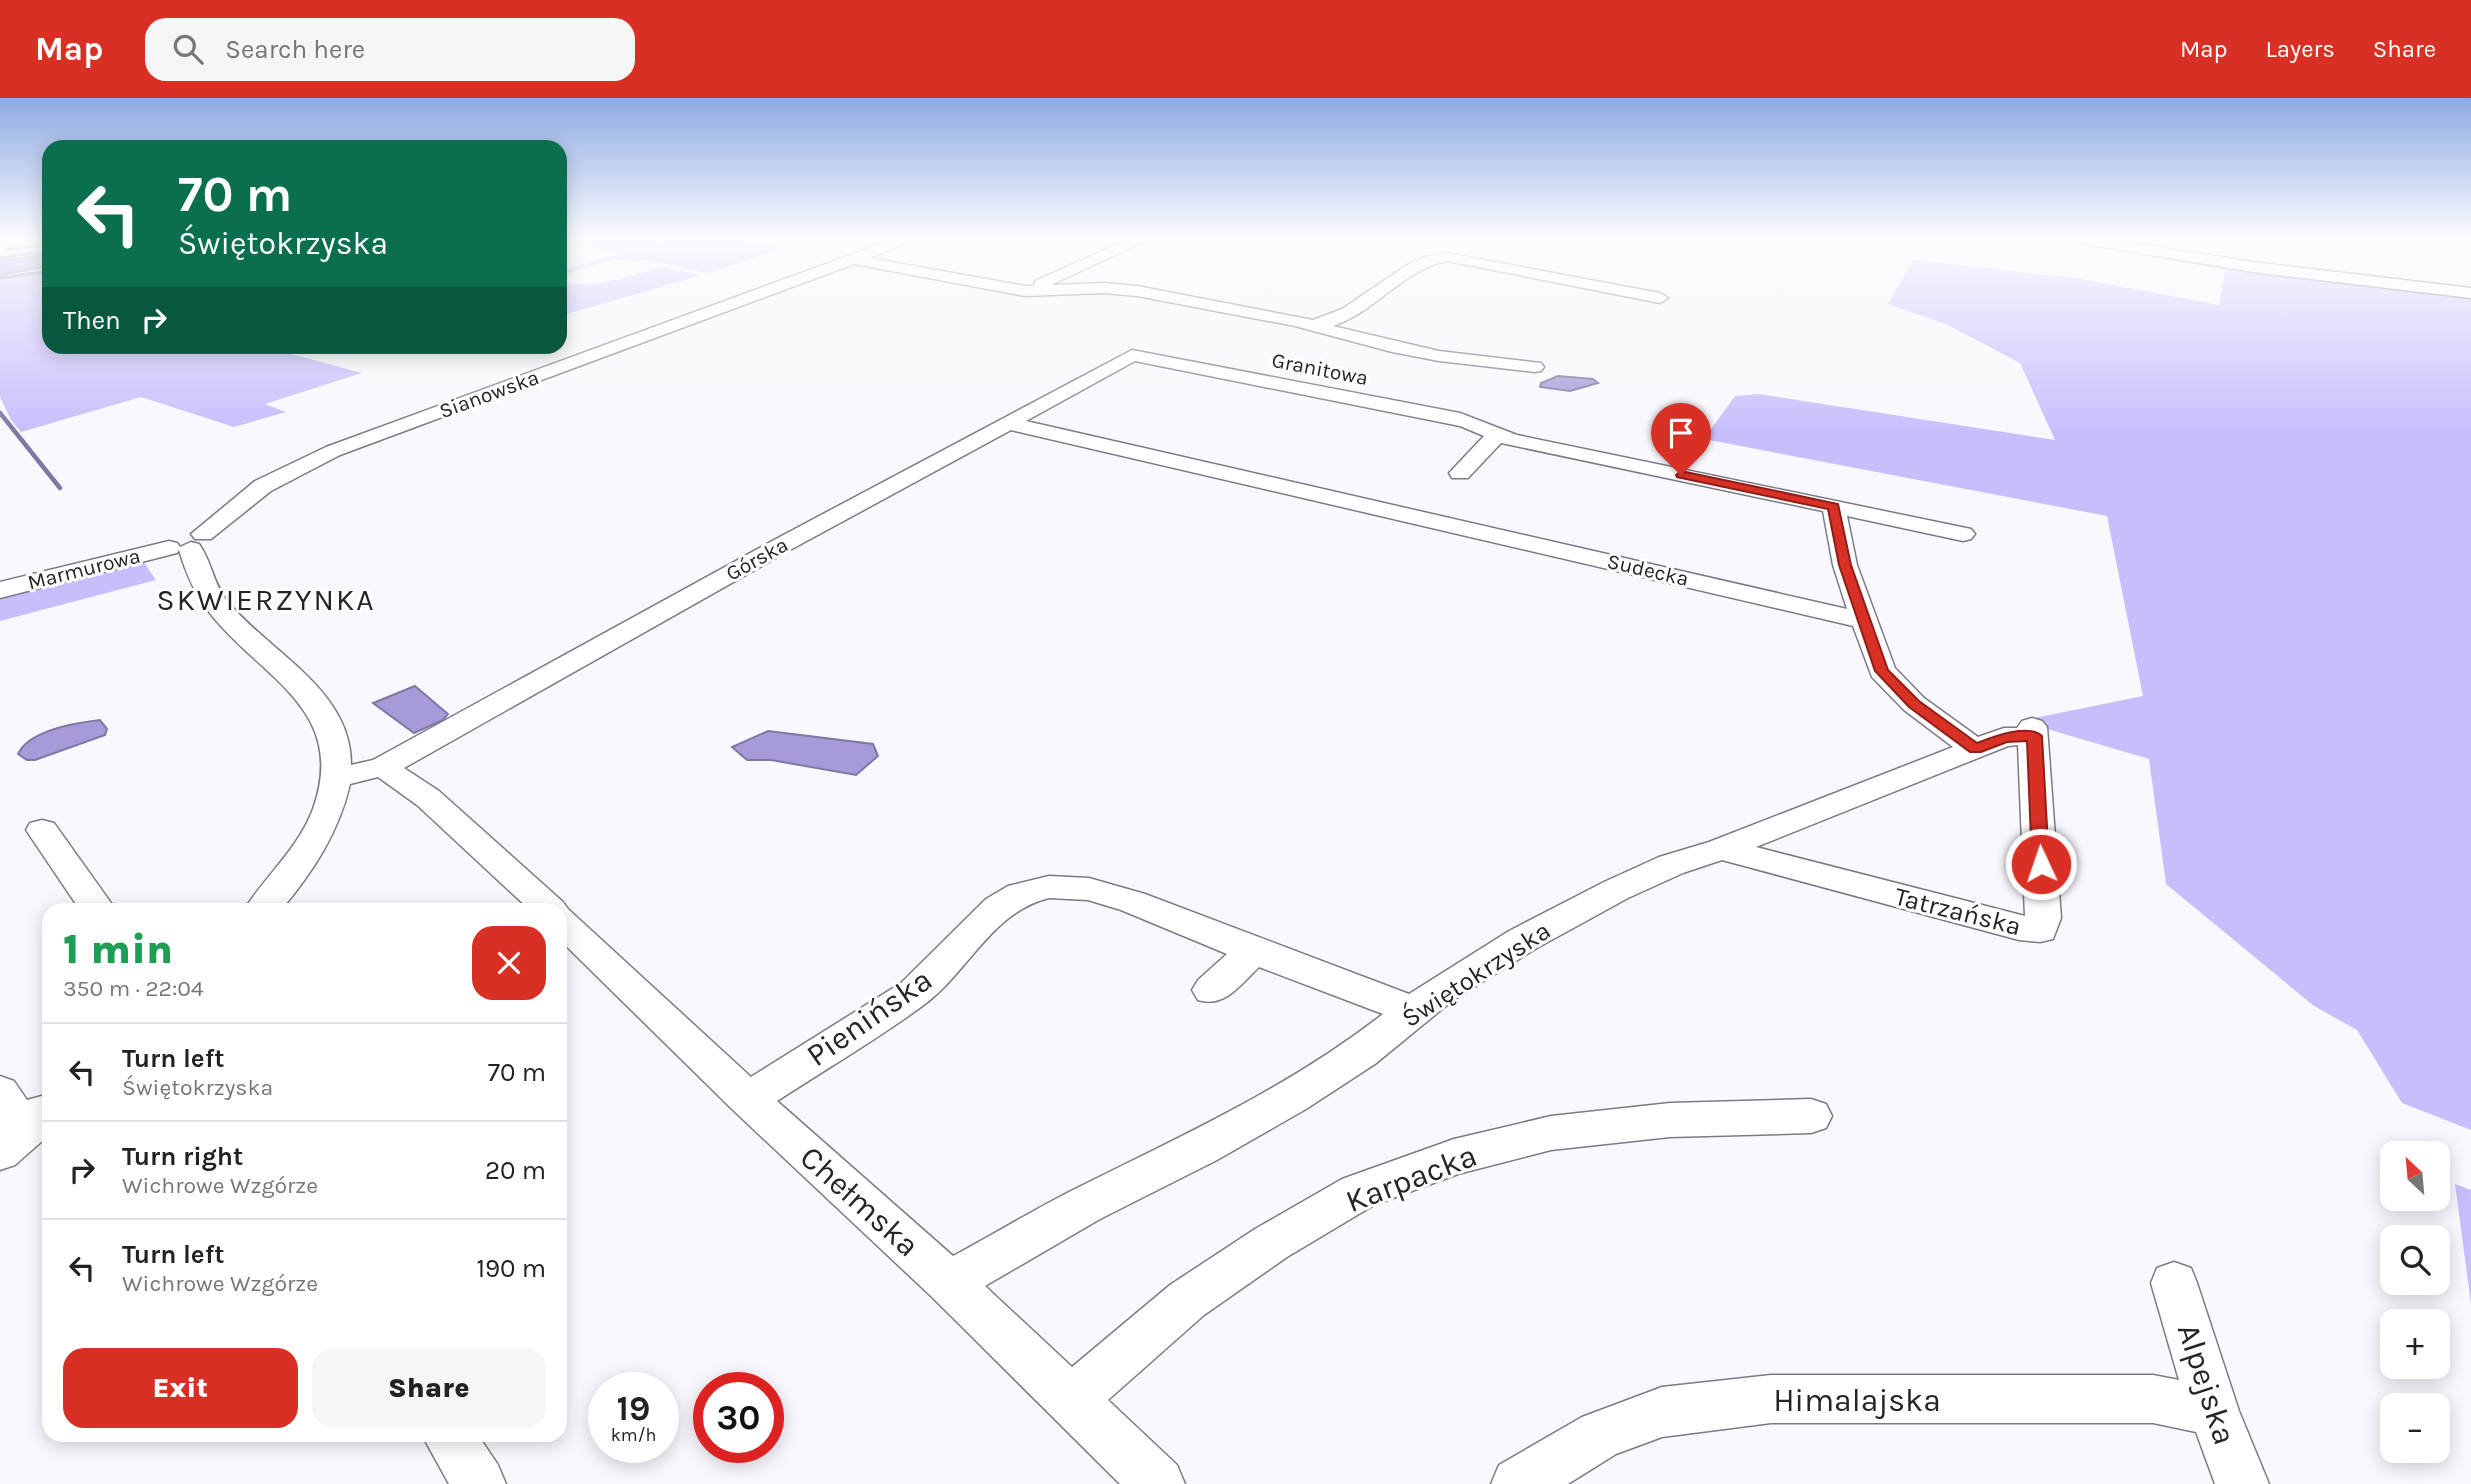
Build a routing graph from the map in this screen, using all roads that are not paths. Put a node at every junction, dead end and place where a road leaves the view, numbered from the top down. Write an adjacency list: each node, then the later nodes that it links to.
1 (735, 304): 12 (street, Sianowska)
2 (1205, 304): 4 (street)
3 (1360, 304): 4 (street)
4 (1313, 324): 6 (street)
5 (1132, 355): 7 (street, Górska); 8 (street, Granitowa)
6 (1535, 367)
7 (1007, 423): 14 (street, Sudecka); 17 (street, Górska)
8 (1497, 435): 9 (street); 10 (street, Granitowa)
9 (1460, 473)
10 (1834, 506): 11 (street, Granitowa); 14 (street)
11 (1963, 534)
12 (188, 544): 13 (street, Marmurowa); 18 (street)
13 (0, 590)
14 (1865, 621): 16 (street)
15 (2033, 731): 16 (street, Świętokrzyska); 20 (street, Tatrzańska)
16 (1975, 749): 20 (street, Świętokrzyska)
17 (383, 767): 18 (street); 23 (street)
18 (337, 778): 22 (street)
19 (42, 830): 21 (street)
20 (1721, 849): 27 (street, Świętokrzyska)
21 (94, 903)
22 (268, 903)
23 (543, 903)
24 (567, 926): 29 (street, Chełmska)
25 (1254, 951): 26 (street); 27 (street); 29 (street, Pienińska)
26 (1211, 990)
27 (1415, 1010): 34 (street, Świętokrzyska)
28 (0, 1092): 30 (street)
29 (748, 1099): 34 (street, Chełmska)
30 (42, 1114)
31 (42, 1116): 33 (street)
32 (1811, 1116): 36 (street, Karpacka)
33 (0, 1153)
34 (949, 1282): 36 (street, Chełmska)
35 (2174, 1283): 37 (street, Alpejska)
36 (1072, 1399): 40 (street, Chełmska)
37 (2214, 1412): 41 (street, Himalajska); 42 (street, Alpejska)
38 (452, 1442): 39 (street)
39 (479, 1484)
40 (1158, 1484)
41 (1518, 1484)
42 (2242, 1484)

